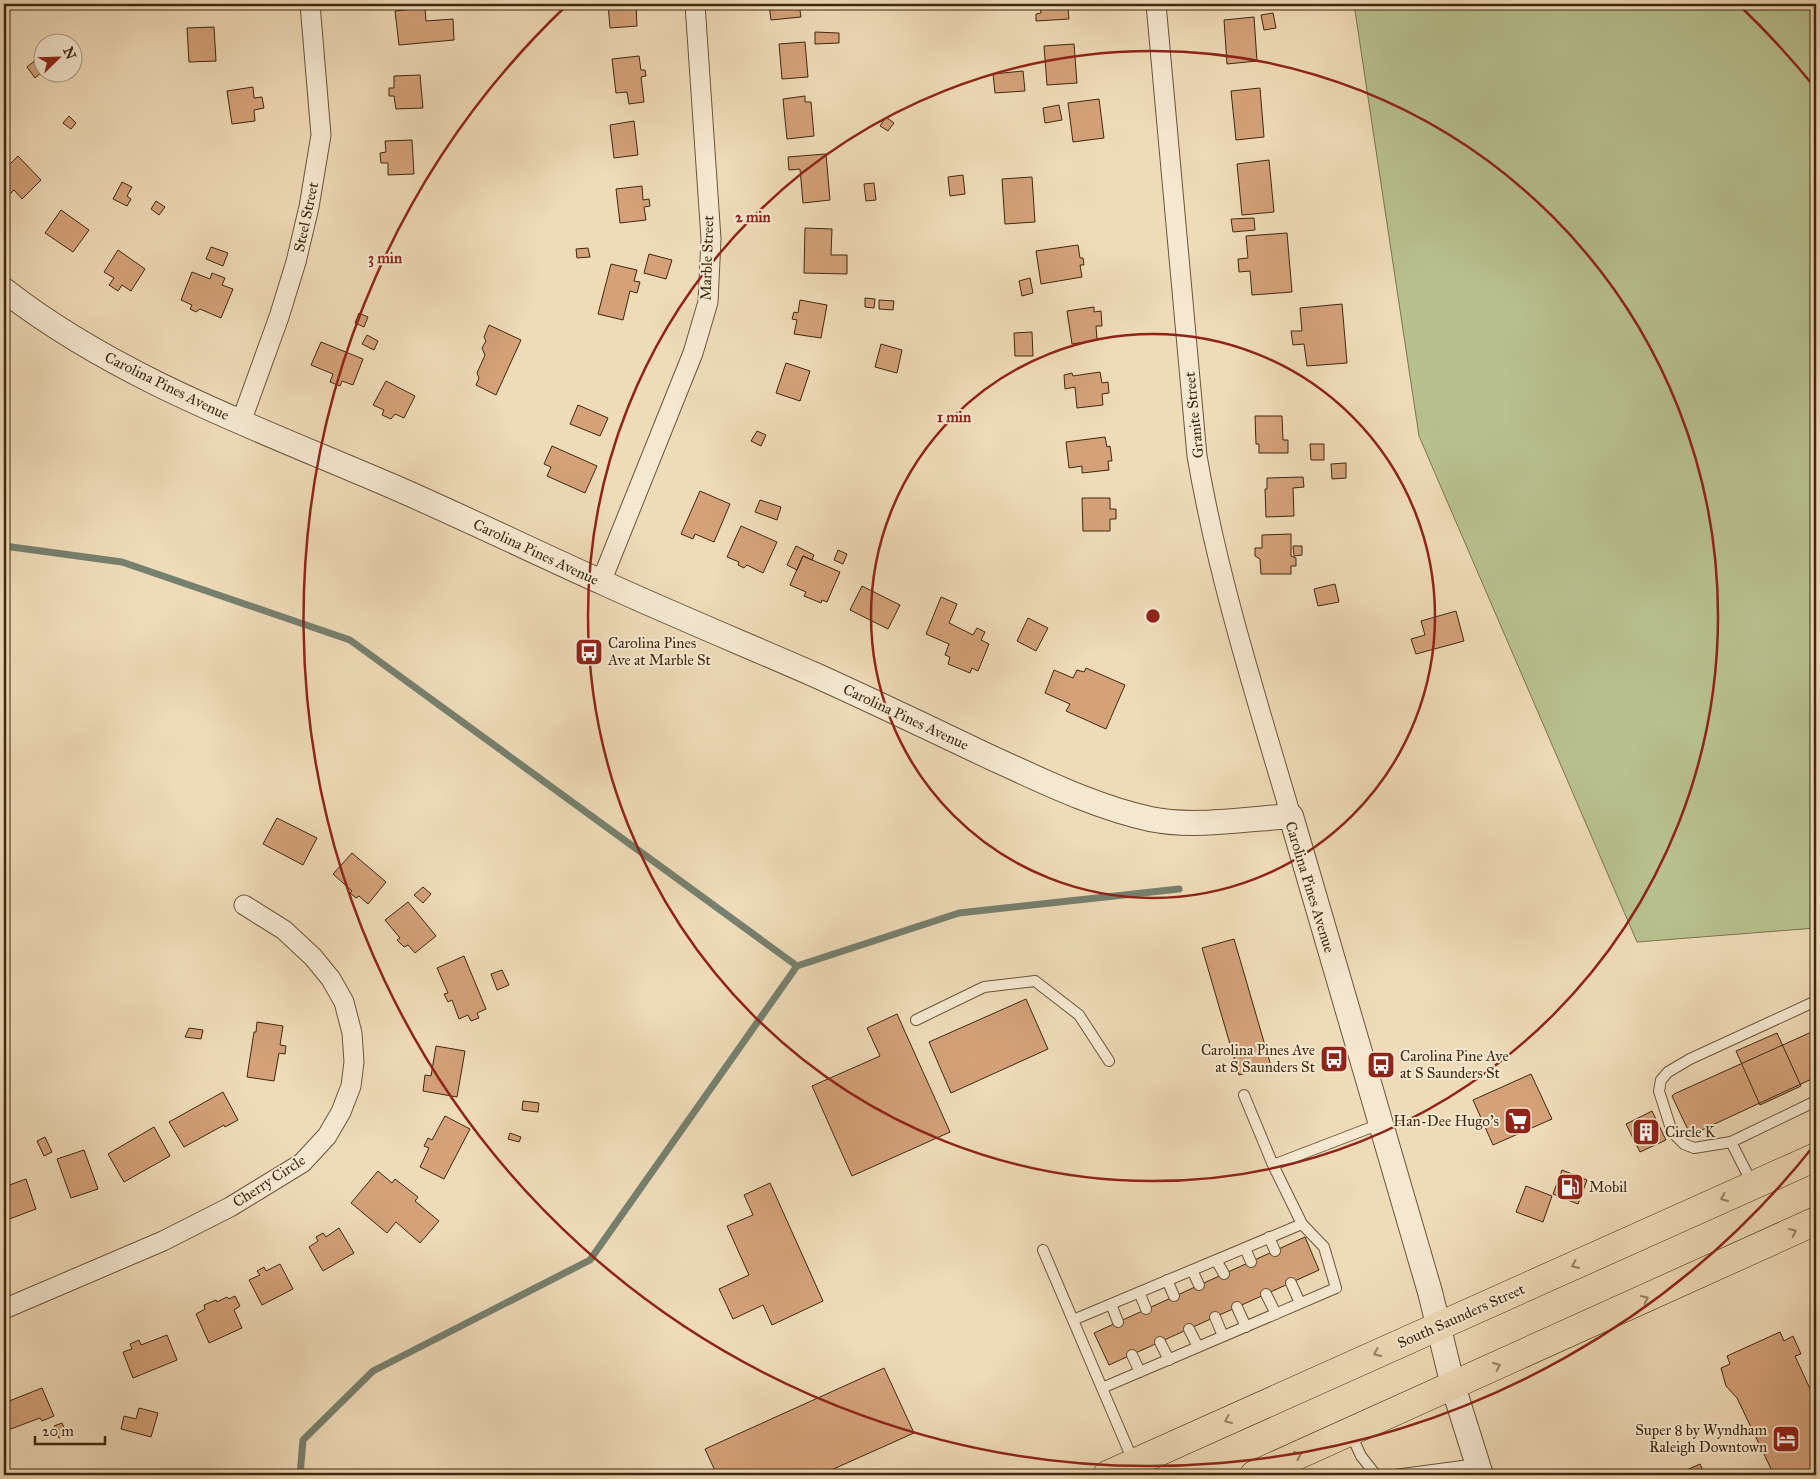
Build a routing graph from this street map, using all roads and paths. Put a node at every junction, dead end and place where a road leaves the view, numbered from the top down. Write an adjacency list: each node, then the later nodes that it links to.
1 (310, 4): 5 (street, Steel Street)
2 (695, 4): 6 (street, Marble Street)
3 (1156, 4): 7 (street, Granite Street)
4 (4, 290): 5 (street, Carolina Pines Avenue)
5 (241, 422): 6 (street, Carolina Pines Avenue)
6 (601, 582): 7 (street, Carolina Pines Avenue)
7 (1291, 816): 14 (street, Carolina Pines Avenue)
8 (244, 905): 39 (street, Cherry Circle)
9 (1816, 1001): 15 (lane)
10 (916, 1020): 11 (lane)
11 (1109, 1061)
12 (1244, 1095): 17 (lane)
13 (1816, 1101): 15 (lane)
14 (1380, 1124): 17 (lane); 45 (street, Carolina Pines Avenue)
15 (1731, 1142): 18 (lane)
16 (1816, 1157): 18 (highway, South Saunders Street)
17 (1273, 1165): 20 (lane)
18 (1753, 1185): 45 (highway, South Saunders Street, one-way to 45)
19 (1816, 1221): 53 (highway, one-way to 19)
20 (1302, 1224): 21 (lane); 35 (lane)
21 (1269, 1237): 22 (lane); 24 (lane)
22 (1245, 1248): 25 (lane); 26 (lane)
23 (1043, 1250): 42 (lane)
24 (1275, 1250)
25 (1216, 1260): 27 (lane); 28 (lane)
26 (1251, 1262)
27 (1192, 1270): 29 (lane); 31 (lane)
28 (1224, 1274)
29 (1167, 1280): 32 (lane); 34 (lane)
30 (1291, 1283): 35 (lane)
31 (1199, 1285)
32 (1139, 1292): 36 (lane); 38 (lane)
33 (1266, 1294): 40 (lane)
34 (1174, 1296)
35 (1300, 1303): 40 (lane)
36 (1111, 1304): 42 (lane); 43 (lane)
37 (1237, 1307): 44 (lane)
38 (1146, 1309)
39 (4, 1310)
40 (1276, 1314): 44 (lane)
41 (1215, 1317): 47 (lane)
42 (1073, 1320): 54 (lane)
43 (1118, 1322)
44 (1246, 1326): 47 (lane)
45 (1437, 1327): 53 (street, Carolina Pines Avenue); 56 (highway, South Saunders Street, one-way to 56)
46 (1189, 1329): 49 (lane)
47 (1223, 1336): 49 (lane)
48 (1160, 1342): 51 (lane)
49 (1198, 1347): 51 (lane)
50 (1132, 1355): 52 (lane)
51 (1169, 1360): 52 (lane)
52 (1140, 1372): 54 (lane)
53 (1453, 1386): 55 (highway); 57 (street, Carolina Pines Avenue)
54 (1102, 1388): 56 (lane)
55 (1350, 1432): 59 (highway, one-way to 55); 60 (lane)
56 (1134, 1463): 58 (highway, South Saunders Street)
57 (1479, 1470): 61 (lane)
58 (1107, 1475)
59 (1254, 1475)
60 (1376, 1475)
61 (1395, 1475)

